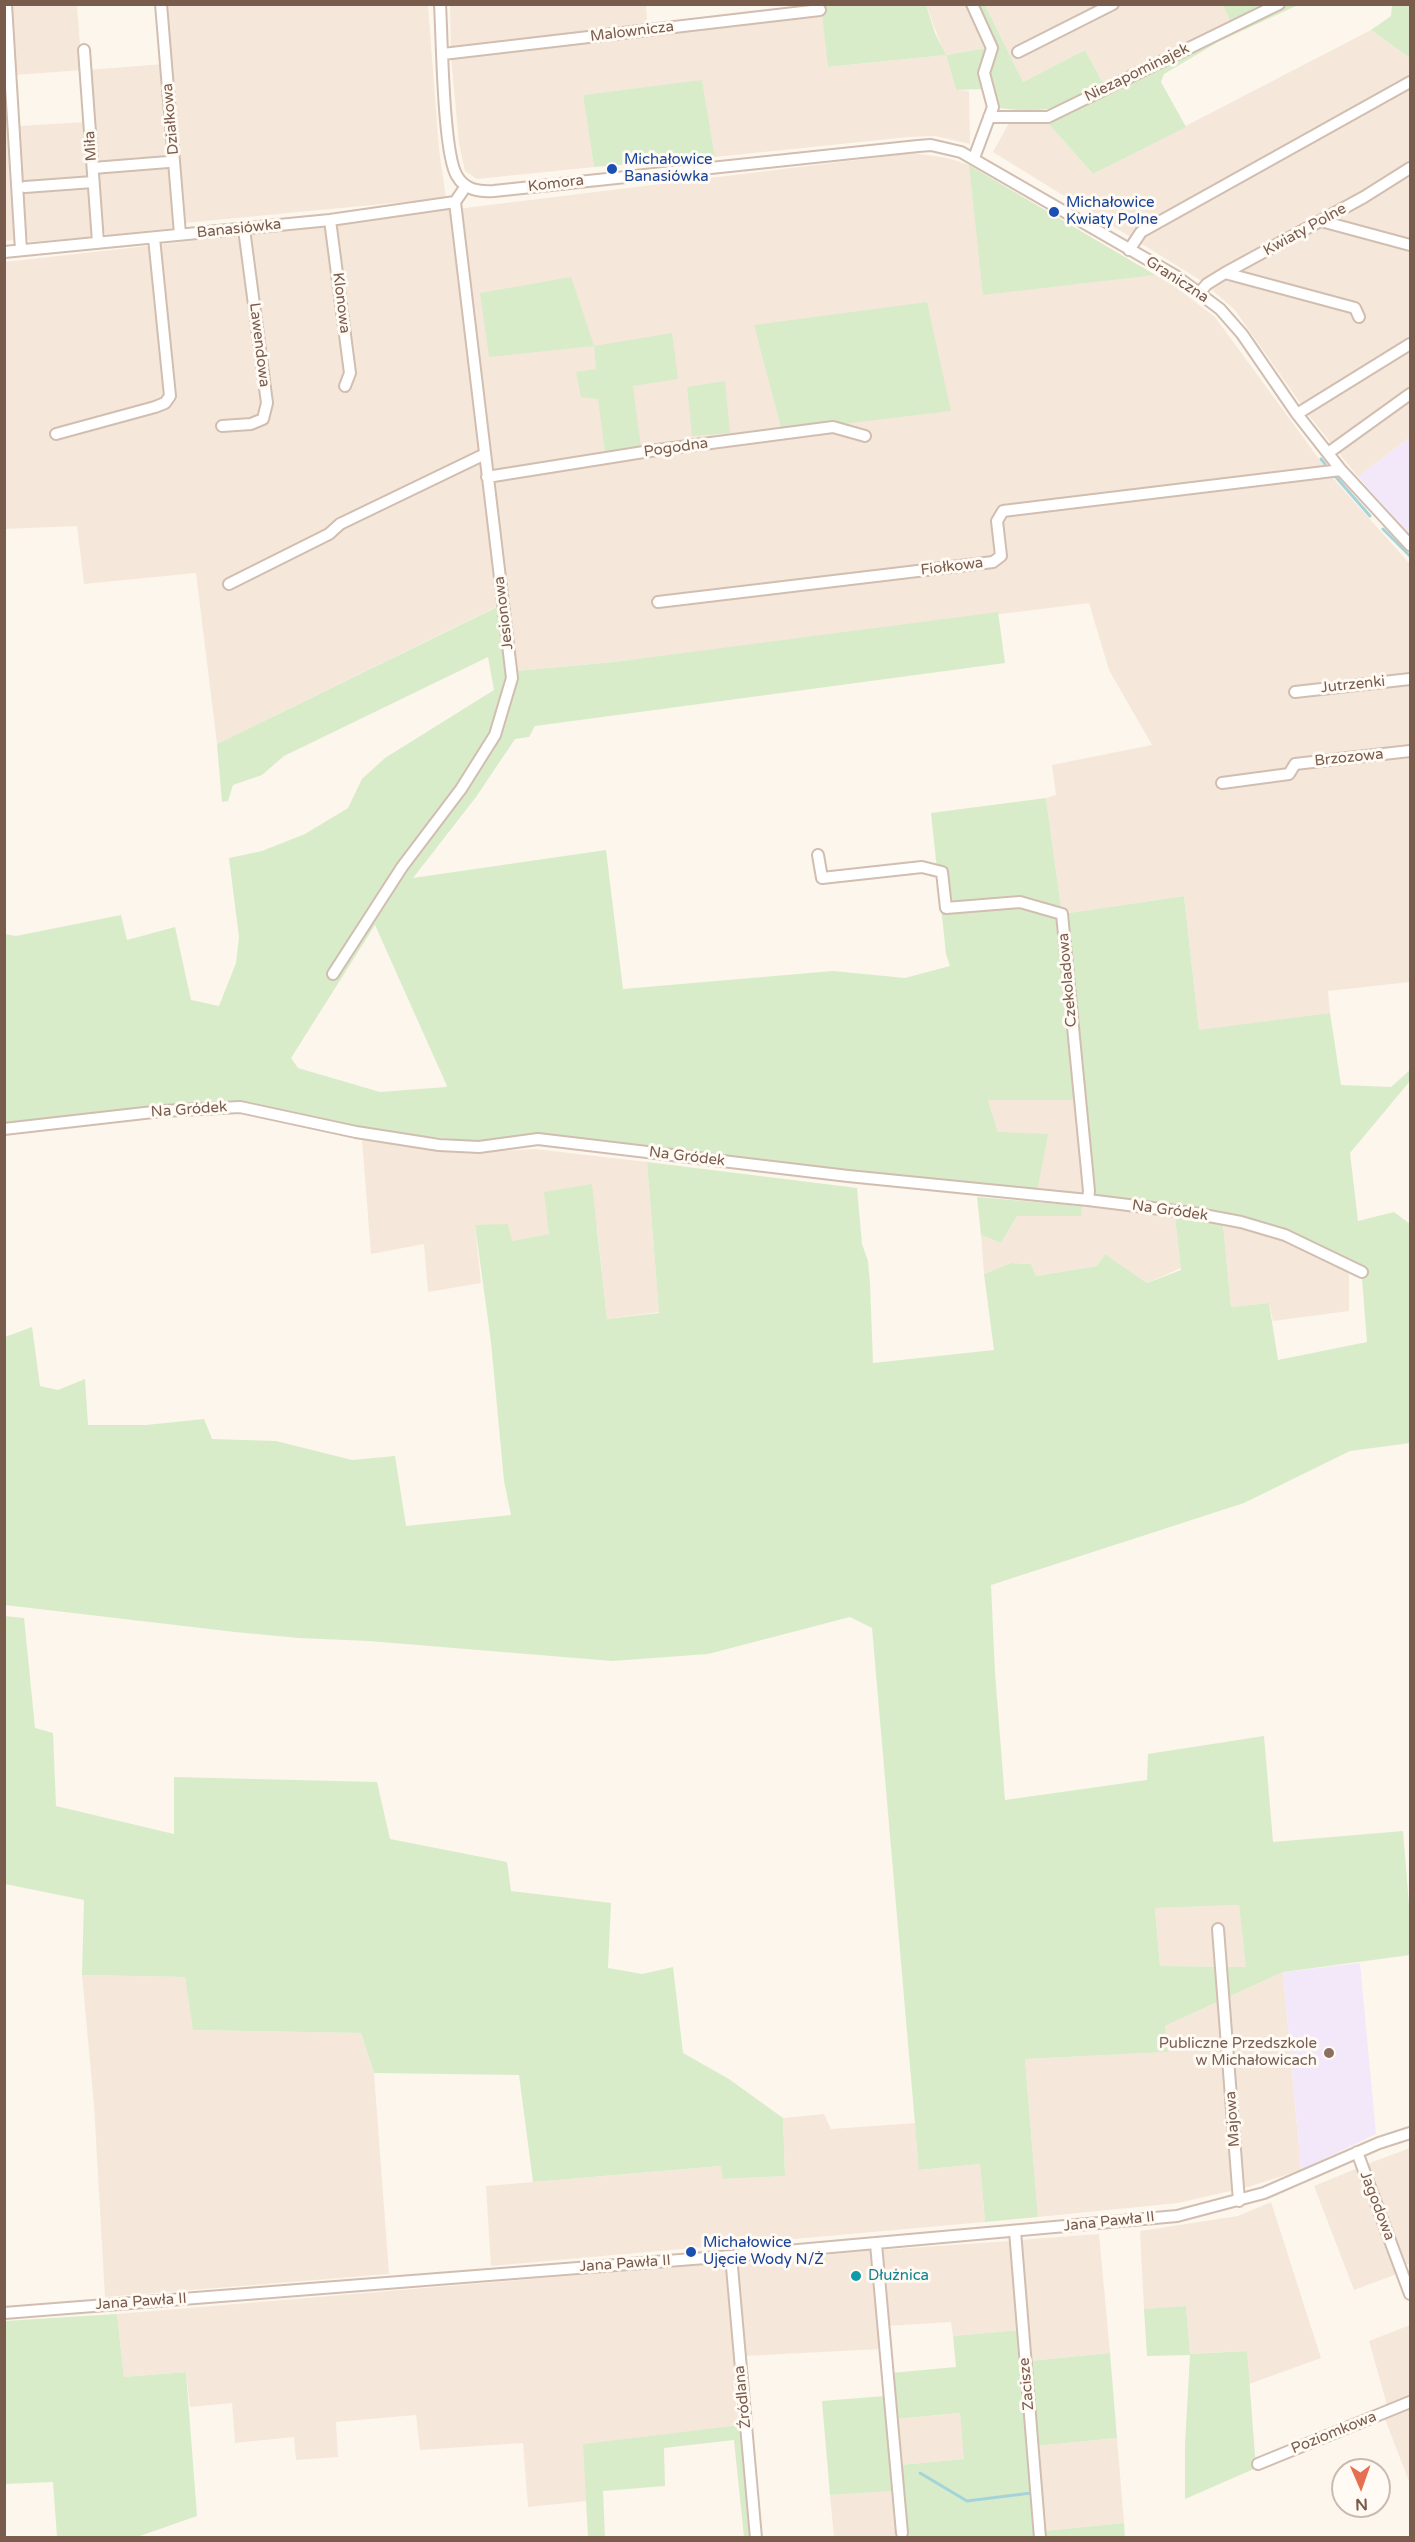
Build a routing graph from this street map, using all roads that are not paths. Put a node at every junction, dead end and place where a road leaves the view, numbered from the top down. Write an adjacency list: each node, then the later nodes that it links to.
1 (6, 4): 28 (street)
2 (161, 4): 24 (street, Działkowa)
3 (440, 4): 10 (street)
4 (972, 4): 12 (street)
5 (1113, 4): 9 (street)
6 (1280, 4): 12 (street, Niezapominajek)
7 (820, 10): 10 (street, Malownicza)
8 (84, 50): 15 (street, Miła)
9 (1018, 52)
10 (443, 54): 18 (street)
11 (1410, 82): 29 (street, Graniczna)
12 (989, 117): 13 (street)
13 (974, 158): 18 (street, Komora); 29 (street, Komora)
14 (168, 162): 15 (street)
15 (93, 168): 17 (street, Miła)
16 (1410, 168): 22 (street, Kwiaty Polne)
17 (93, 182): 19 (street); 26 (street, Miła)
18 (466, 186): 20 (street)
19 (25, 187)
20 (455, 201): 21 (street, Banasiówka); 42 (street, Jesionowa)
21 (330, 220): 23 (street, Banasiówka); 35 (street, Klonowa)
22 (1321, 221): 27 (street); 31 (street, Kwiaty Polne)
23 (244, 229): 24 (street, Banasiówka); 38 (street, Lawendowa)
24 (180, 234): 25 (street, Banasiówka)
25 (154, 238): 26 (street, Banasiówka); 39 (street)
26 (98, 242): 28 (street, Banasiówka)
27 (1410, 245)
28 (21, 250): 30 (street, Banasiówka)
29 (1129, 250): 32 (street, Graniczna)
30 (4, 252)
31 (1226, 273): 32 (street, Kwiaty Polne); 33 (street)
32 (1200, 292): 37 (street, Graniczna)
33 (1359, 317)
34 (1410, 344): 37 (street)
35 (345, 386)
36 (1410, 394): 41 (street)
37 (1297, 414): 41 (street, Graniczna)
38 (222, 426)
39 (56, 434)
40 (865, 436): 44 (street, Pogodna)
41 (1328, 453): 43 (street, Graniczna)
42 (485, 454): 44 (street, Jesionowa); 46 (street)
43 (1341, 470): 45 (street, Graniczna); 47 (street, Fiołkowa)
44 (488, 477): 53 (street, Jesionowa)
45 (1409, 542)
46 (229, 584)
47 (658, 602)
48 (1410, 679): 49 (street, Jutrzenki)
49 (1295, 692)
50 (1410, 751): 51 (street, Brzozowa)
51 (1222, 783)
52 (818, 855): 55 (street, Czekoladowa)
53 (333, 974)
54 (4, 1129): 55 (street, Na Gródek)
55 (1088, 1200): 56 (street, Na Gródek)
56 (1362, 1272)
57 (1218, 1929): 60 (street, Majowa)
58 (1410, 2133): 59 (street, Jana Pawła II)
59 (1357, 2152): 60 (street, Jana Pawła II); 64 (street, Jagodowa)
60 (1239, 2201): 61 (street, Jana Pawła II)
61 (1014, 2231): 62 (street, Jana Pawła II); 70 (street, Zacisze)
62 (876, 2244): 63 (street, Jana Pawła II); 68 (street)
63 (731, 2256): 65 (street, Jana Pawła II); 69 (street, Źródlana)
64 (1410, 2294)
65 (4, 2313)
66 (1410, 2402): 67 (street, Poziomkowa)
67 (1258, 2464)
68 (902, 2533)
69 (756, 2538)
70 (1040, 2538)

